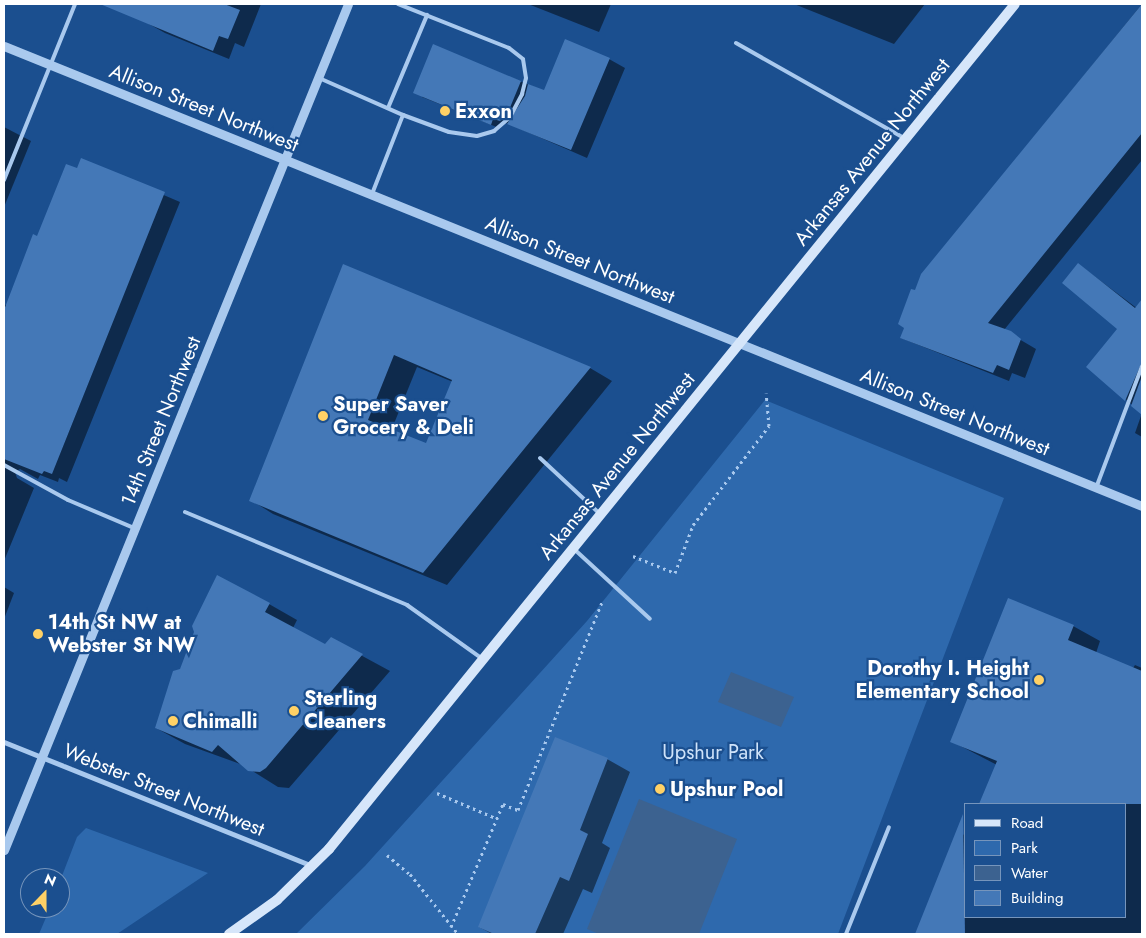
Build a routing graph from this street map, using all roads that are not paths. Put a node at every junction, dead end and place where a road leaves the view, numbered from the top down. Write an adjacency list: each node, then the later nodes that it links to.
1 (75, 4): 8 (lane)
2 (348, 4): 9 (street, 14th Street Northwest)
3 (398, 4): 5 (lane)
4 (1015, 4): 12 (main road, Arkansas Avenue Northwest)
5 (427, 15): 10 (lane); 11 (lane)
6 (736, 43): 12 (lane)
7 (4, 46): 8 (street, Allison Street Northwest)
8 (51, 65): 13 (street, Allison Street Northwest); 14 (lane)
9 (319, 78): 10 (lane); 13 (street, 14th Street Northwest)
10 (388, 108): 11 (lane)
11 (403, 115): 15 (lane)
12 (906, 139): 16 (main road, Arkansas Avenue Northwest)
13 (285, 160): 15 (street, Allison Street Northwest); 24 (street, 14th Street Northwest)
14 (4, 180)
15 (372, 195): 16 (street, Allison Street Northwest)
16 (739, 344): 20 (street, Allison Street Northwest); 23 (main road, Arkansas Avenue Northwest)
17 (1142, 366): 20 (lane)
18 (540, 458): 23 (lane)
19 (4, 465): 24 (lane)
20 (1096, 488): 21 (street, Allison Street Northwest)
21 (1142, 506)
22 (185, 512): 27 (lane)
23 (600, 514): 25 (main road, Arkansas Avenue Northwest)
24 (136, 529): 29 (street, 14th Street Northwest)
25 (573, 548): 26 (lane); 27 (main road, Arkansas Avenue Northwest)
26 (650, 619)
27 (483, 660): 32 (main road, Arkansas Avenue Northwest)
28 (4, 742): 29 (street, Webster Street Northwest)
29 (40, 757): 31 (street, 14th Street Northwest); 32 (street, Webster Street Northwest)
30 (888, 826): 34 (lane)
31 (4, 850)
32 (313, 866): 33 (main road, Arkansas Avenue Northwest)
33 (229, 934)
34 (846, 934)

